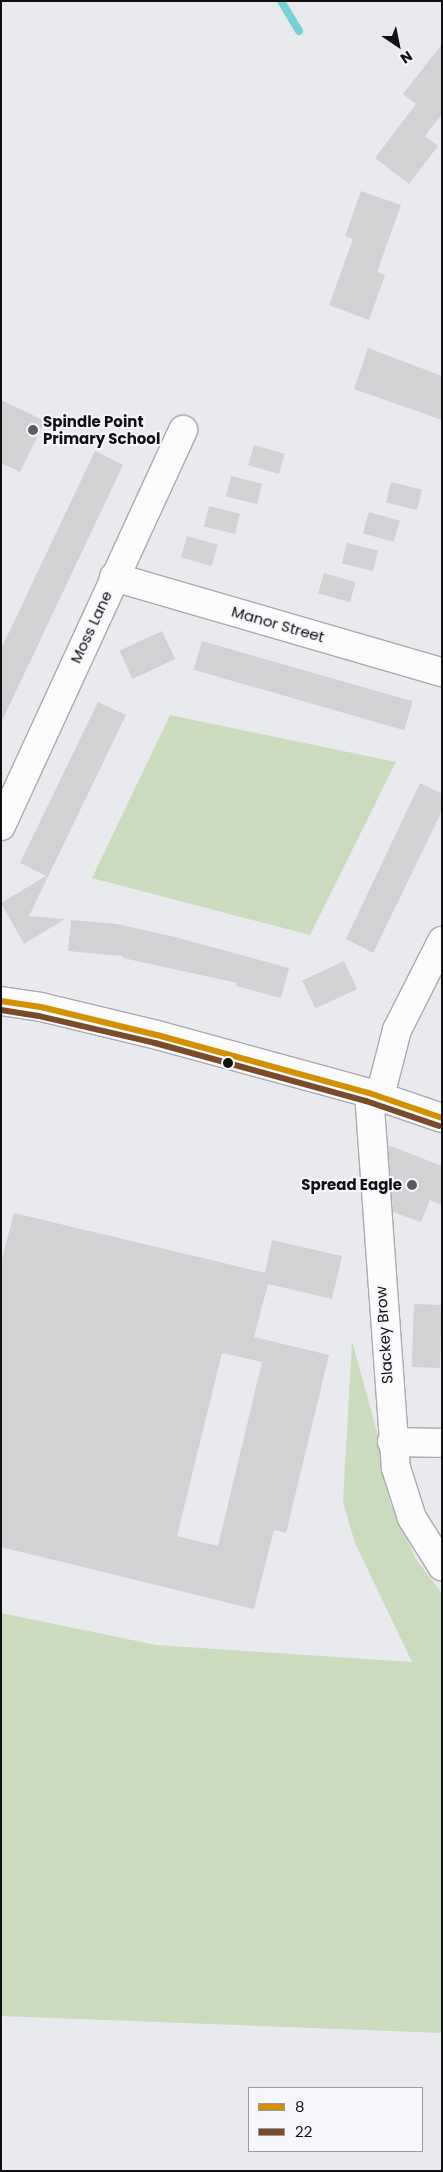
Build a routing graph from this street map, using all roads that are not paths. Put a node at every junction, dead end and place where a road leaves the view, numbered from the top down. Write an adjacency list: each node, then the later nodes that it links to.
1 (183, 430): 2 (street, Moss Lane)
2 (114, 577): 3 (street, Manor Street); 4 (street, Moss Lane)
3 (442, 672)
4 (1, 826)
5 (442, 941): 7 (street, Slackey Brow)
6 (1, 1002): 7 (street)
7 (375, 1094): 8 (street); 9 (street, Slackey Brow)
8 (442, 1118)
9 (392, 1442): 10 (street); 11 (street, Slackey Brow)
10 (442, 1443)
11 (442, 1566)

